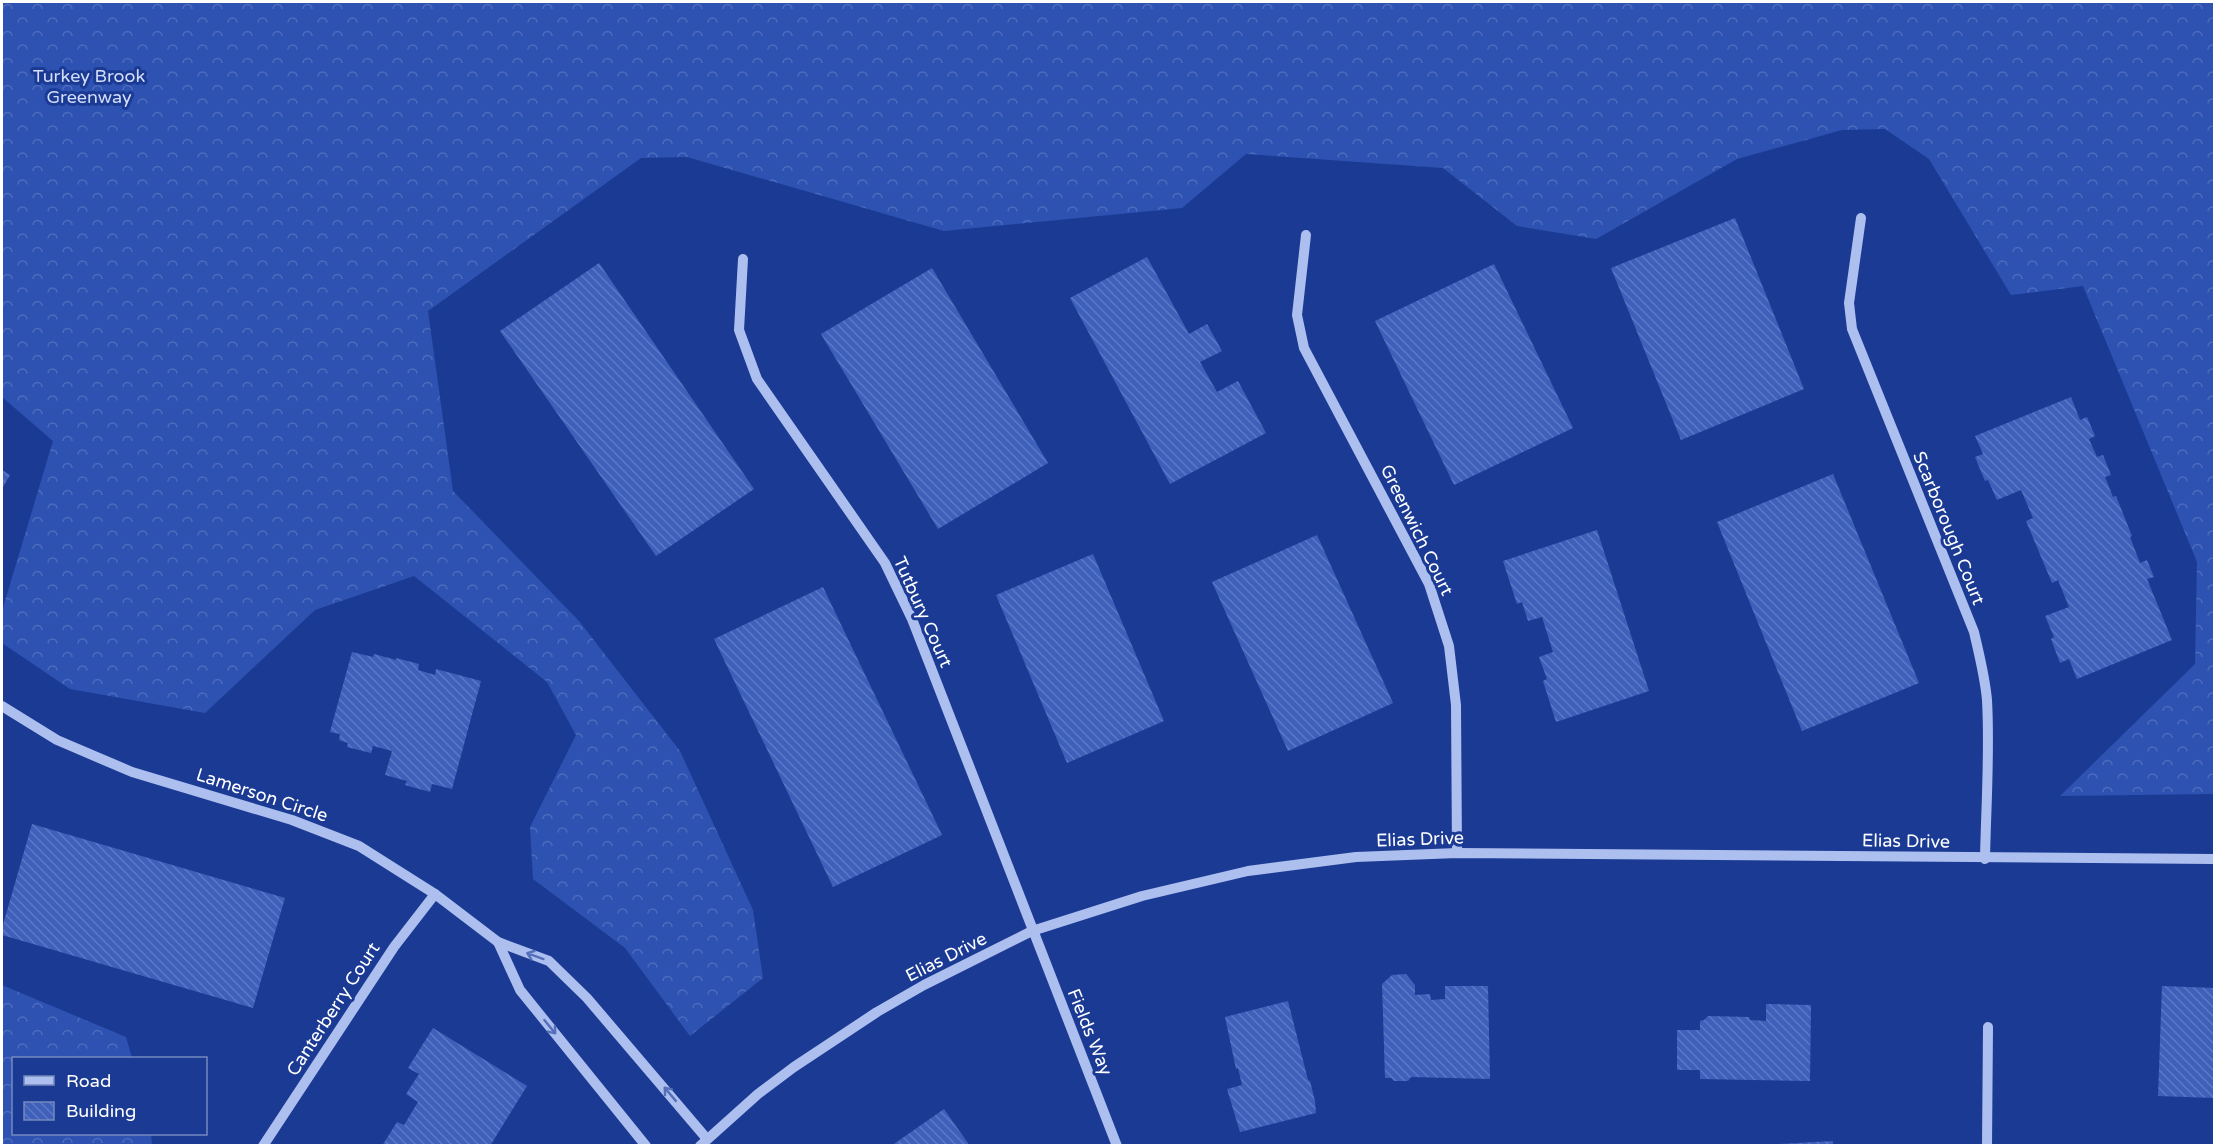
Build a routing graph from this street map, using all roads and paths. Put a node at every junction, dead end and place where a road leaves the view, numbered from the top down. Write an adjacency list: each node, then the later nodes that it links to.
1 (1861, 218): 6 (street, Scarborough Court)
2 (1306, 235): 5 (street, Greenwich Court)
3 (743, 259): 9 (street, Tutbury Court)
4 (2, 706): 8 (street, Lamerson Circle)
5 (1457, 854): 6 (street, Elias Drive); 9 (street, Elias Drive)
6 (1985, 859): 7 (street, Elias Drive)
7 (2214, 859)
8 (435, 894): 10 (street, Lamerson Circle); 13 (street, Canterberry Court)
9 (1032, 931): 12 (street, Elias Drive); 15 (street, Fields Way)
10 (498, 942): 12 (street, Lamerson Circle, one-way to 10); 14 (street, Lamerson Circle, one-way to 14)
11 (1988, 1026): 16 (street)
12 (704, 1142)
13 (263, 1146)
14 (646, 1146)
15 (1117, 1146)
16 (1987, 1146)

